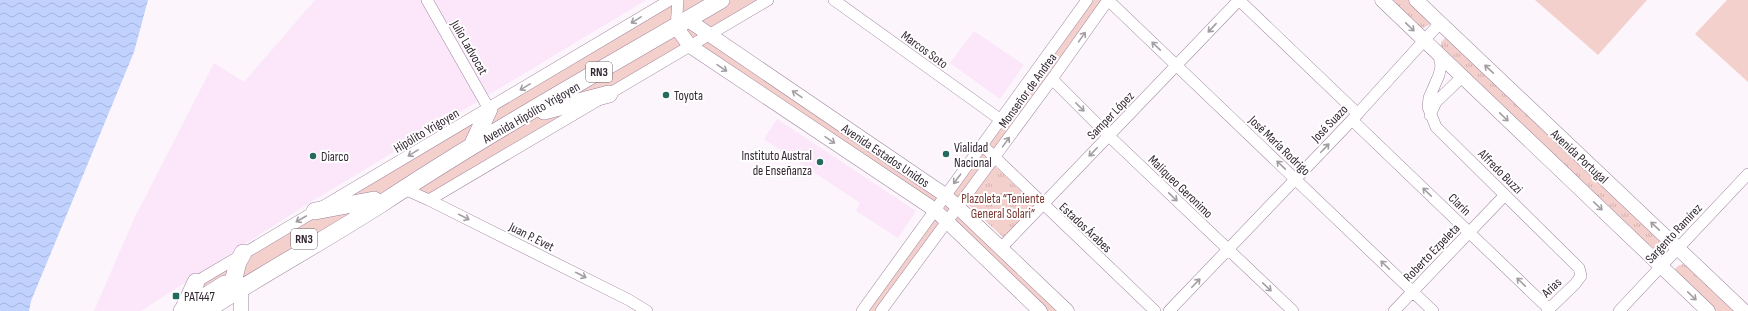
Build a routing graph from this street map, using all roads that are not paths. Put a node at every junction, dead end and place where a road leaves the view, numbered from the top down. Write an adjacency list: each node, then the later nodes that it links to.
1 (427, 0): 21 (street, Julio Ladvocat)
2 (721, 0): 11 (highway, Avenida Hipólito Yrigoyen / RN3)
3 (768, 0): 13 (street)
4 (834, 0): 25 (street, Marcos Soto)
5 (1087, 0): 25 (street, Monseñor de Andrea)
6 (1108, 0): 17 (street, José María Rodrigo, one-way to 6); 19 (street, Monseñor de Andrea, one-way to 6)
7 (1239, 0): 17 (street, Samper López, one-way to 17); 24 (street, Clarín)
8 (1382, 0): 14 (main road, Avenida Portugal, one-way to 14)
9 (1416, 0): 12 (main road, Avenida Portugal)
10 (675, 1): 11 (street); 21 (street, Hipólito Yrigoyen, one-way to 21)
11 (682, 23): 13 (main road, Avenida Estados Unidos); 15 (main road, Avenida Estados Unidos); 22 (highway, Avenida Hipólito Yrigoyen / RN3)
12 (1440, 23): 14 (street, José Suazo); 44 (main road, Avenida Portugal, one-way to 12)
13 (710, 34): 15 (street); 33 (main road, Avenida Estados Unidos, one-way to 13)
14 (1424, 41): 16 (main road, Avenida Portugal); 24 (street, José Suazo)
15 (690, 46): 20 (street); 39 (main road, Avenida Estados Unidos, one-way to 39)
16 (1439, 55): 18 (main road, Avenida Portugal); 23 (street)
17 (1176, 66): 26 (street, Samper López); 30 (street, José María Rodrigo, one-way to 17)
18 (1462, 77): 23 (street); 47 (main road, Avenida Portugal, one-way to 47)
19 (1052, 79): 26 (street, Maliqueo Geronimo, one-way to 26); 29 (street, Monseñor de Andrea, one-way to 19)
20 (609, 94): 22 (highway); 36 (street)
21 (489, 109): 28 (highway); 40 (street, Hipólito Yrigoyen, one-way to 40)
22 (522, 116): 28 (highway, Avenida Hipólito Yrigoyen / RN3)
23 (1430, 116): 34 (street, Alfredo Buzzi)
24 (1355, 117): 30 (street, José Suazo, one-way to 24); 42 (street, Clarín, one-way to 24)
25 (1001, 120): 27 (street, Monseñor de Andrea)
26 (1109, 136): 37 (street, Samper López, one-way to 37); 45 (street, Maliqueo Geronimo, one-way to 45)
27 (982, 145): 29 (street, Estados Árabes); 33 (street, Monseñor de Andrea, one-way to 33)
28 (472, 146): 32 (highway, Avenida Hipólito Yrigoyen / RN3)
29 (995, 158): 37 (street, Estados Árabes); 38 (street, Monseñor de Andrea)
30 (1295, 179): 45 (street, José Suazo); 51 (street, José María Rodrigo, one-way to 30)
31 (1746, 179): 44 (street, Sargento Ramírez)
32 (402, 188): 35 (highway, Avenida Hipólito Yrigoyen / RN3); 36 (street, Juan P. Evet); 49 (highway, Avenida Hipólito Yrigoyen / RN3)
33 (945, 195): 38 (main road, Avenida Estados Unidos); 39 (street, Monseñor de Andrea)
34 (1505, 195): 42 (street, Roberto Ezpeleta); 50 (street, Alfredo Buzzi)
35 (374, 200): 40 (highway); 49 (highway, Avenida Hipólito Yrigoyen / RN3)
36 (429, 200): 56 (street, Juan P. Evet, one-way to 56)
37 (1042, 204): 43 (street, Samper López); 61 (street, Estados Árabes)
38 (957, 207): 41 (street, Monseñor de Andrea); 43 (main road, Avenida Estados Unidos)
39 (935, 210): 41 (main road, Avenida Estados Unidos); 57 (street, Monseñor de Andrea)
40 (315, 211): 46 (street, Hipólito Yrigoyen, one-way to 46)
41 (947, 222): 58 (street, Monseñor de Andrea); 59 (main road, Avenida Estados Unidos)
42 (1470, 233): 51 (street, Roberto Ezpeleta); 52 (street, Clarín, one-way to 42)
43 (1001, 248): 60 (main road, Avenida Estados Unidos)
44 (1678, 248): 47 (street, Sargento Ramírez); 68 (main road, Avenida Portugal)
45 (1228, 249): 62 (street, José Suazo, one-way to 45); 63 (street, Maliqueo Geronimo, one-way to 63)
46 (243, 253): 48 (street, Hipólito Yrigoyen); 49 (highway)
47 (1661, 267): 66 (street, Sargento Ramírez); 67 (main road, Avenida Portugal, one-way to 67)
48 (196, 282): 53 (highway)
49 (238, 283): 53 (highway, Avenida Hipólito Yrigoyen / RN3); 54 (highway, Avenida Hipólito Yrigoyen / RN3); 55 (main road)
50 (1575, 284): 52 (street, Arias)
51 (1412, 291): 64 (street, Roberto Ezpeleta); 65 (street, José María Rodrigo)
52 (1548, 310)
53 (183, 311)
54 (207, 311)
55 (241, 311)
56 (647, 311)
57 (862, 311)
58 (881, 311)
59 (1040, 311)
60 (1067, 311)
61 (1155, 311)
62 (1170, 311)
63 (1293, 311)
64 (1394, 311)
65 (1433, 311)
66 (1619, 311)
67 (1708, 311)
68 (1744, 311)

